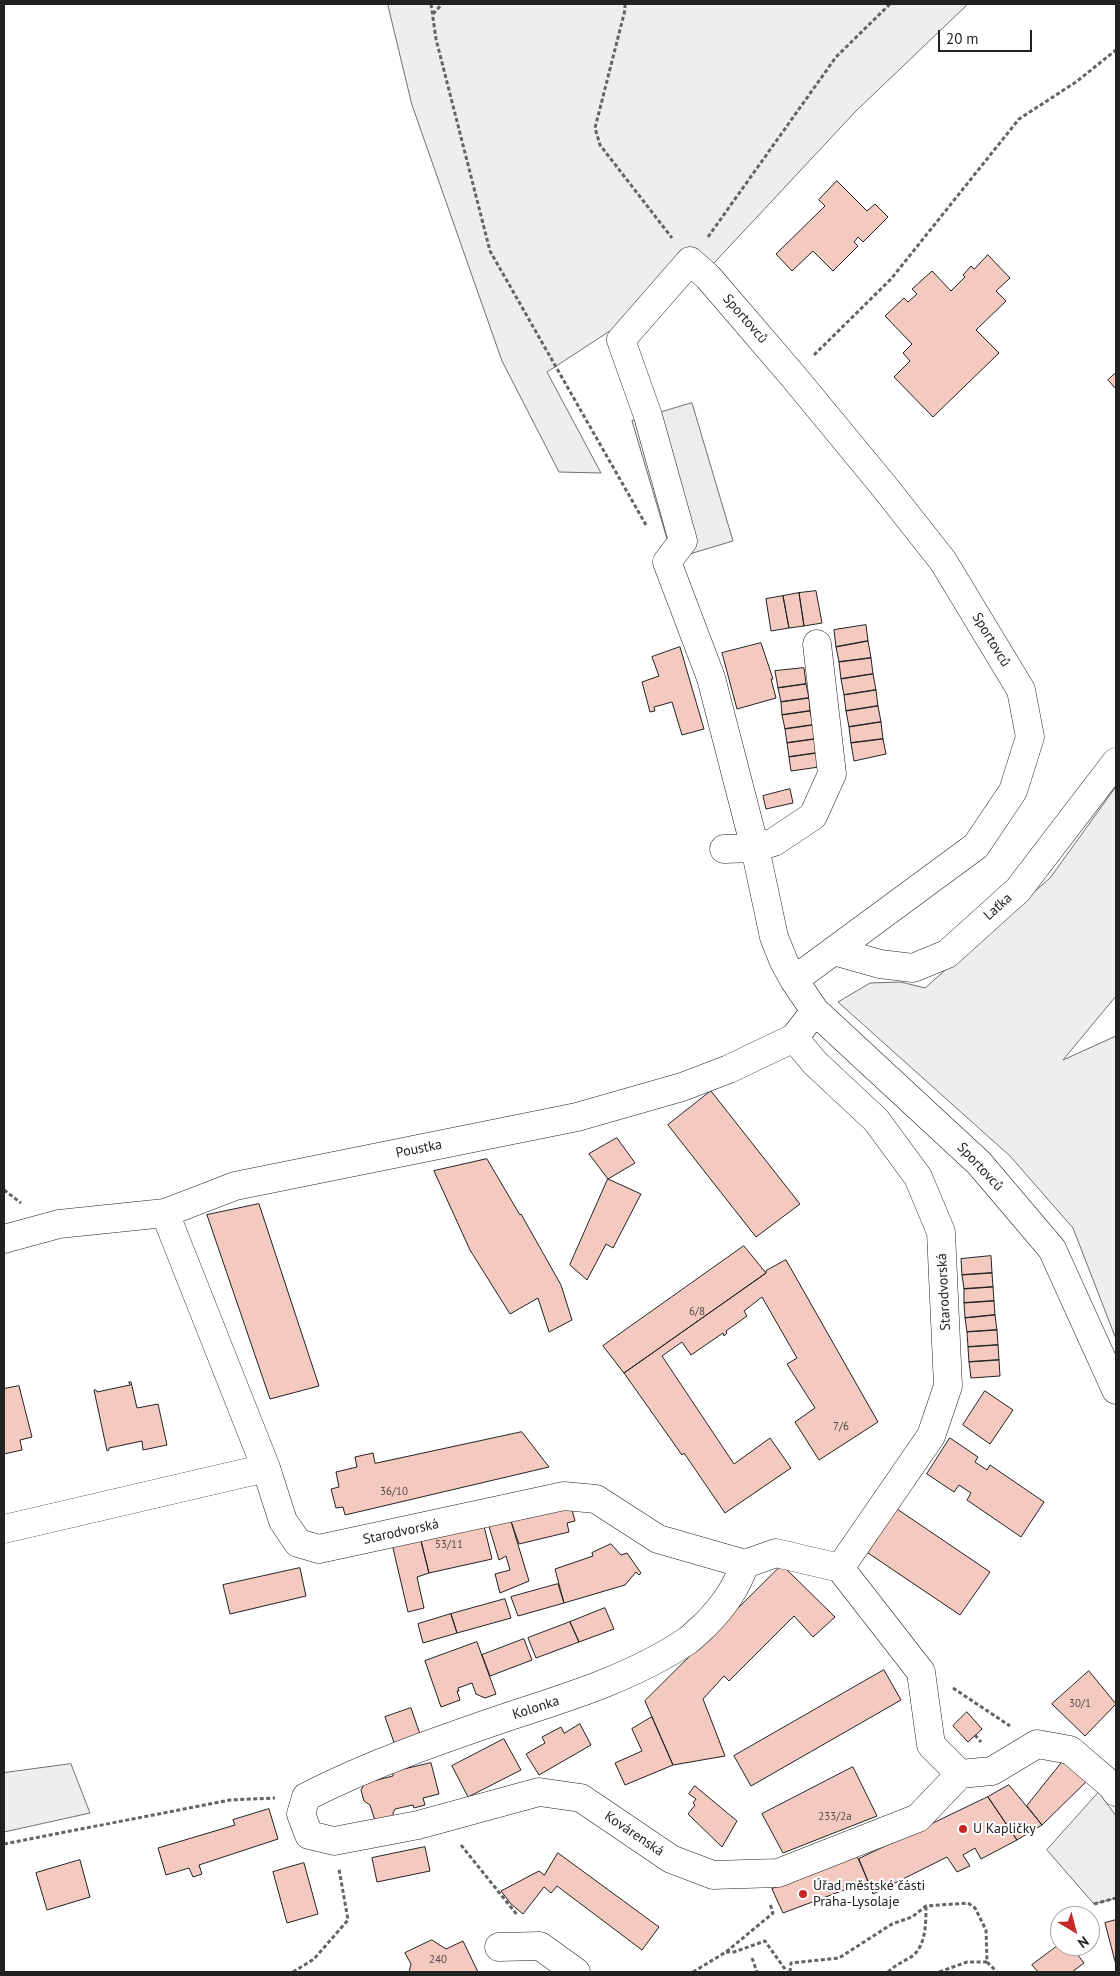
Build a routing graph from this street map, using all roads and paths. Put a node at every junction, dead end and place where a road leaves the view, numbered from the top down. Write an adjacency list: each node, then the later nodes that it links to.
1 (431, 4): 5 (path)
2 (442, 4): 5 (path)
3 (625, 4): 7 (path)
4 (890, 4): 7 (path)
5 (432, 15): 9 (path)
6 (1116, 50): 8 (path)
7 (690, 261): 8 (street, Sportovců); 9 (street)
8 (793, 376): 14 (street, Sportovců)
9 (666, 562): 12 (street, Sportovců)
10 (817, 644): 12 (street)
11 (1116, 762): 14 (street, Laťka)
12 (755, 848): 13 (street); 15 (street, Sportovců)
13 (724, 849)
14 (834, 950): 15 (street, Sportovců)
15 (794, 980): 16 (street, Sportovců)
16 (815, 1011): 17 (street, Poustka); 20 (street, Sportovců)
17 (794, 1038): 18 (street, Poustka); 24 (street, Starodvorská)
18 (166, 1213): 19 (street, Poustka); 21 (street, Starodvorská)
19 (4, 1238)
20 (1116, 1390)
21 (266, 1468): 22 (street); 23 (street, Starodvorská)
22 (4, 1529)
23 (745, 1564): 24 (street); 29 (street, Kolonka)
24 (840, 1568): 25 (street)
25 (921, 1672): 26 (path); 27 (street)
26 (1037, 1744): 27 (street); 28 (street)
27 (960, 1774): 30 (street, Kovárenská)
28 (1115, 1786)
29 (303, 1805): 31 (street, Kovárenská); 32 (path)
30 (440, 1819): 31 (street, Kovárenská); 37 (path)
31 (334, 1841): 42 (path)
32 (4, 1844)
33 (1116, 1898): 34 (path)
34 (1094, 1904)
35 (926, 1906): 41 (path); 46 (path); 47 (path)
36 (773, 1913): 39 (path)
37 (523, 1922)
38 (498, 1947): 43 (street)
39 (726, 1952): 44 (path); 46 (path)
40 (752, 1958): 45 (path)
41 (987, 1962): 48 (path); 49 (path)
42 (293, 1972)
43 (576, 1972)
44 (693, 1972)
45 (758, 1972)
46 (789, 1972)
47 (888, 1972)
48 (939, 1972)
49 (997, 1972)

